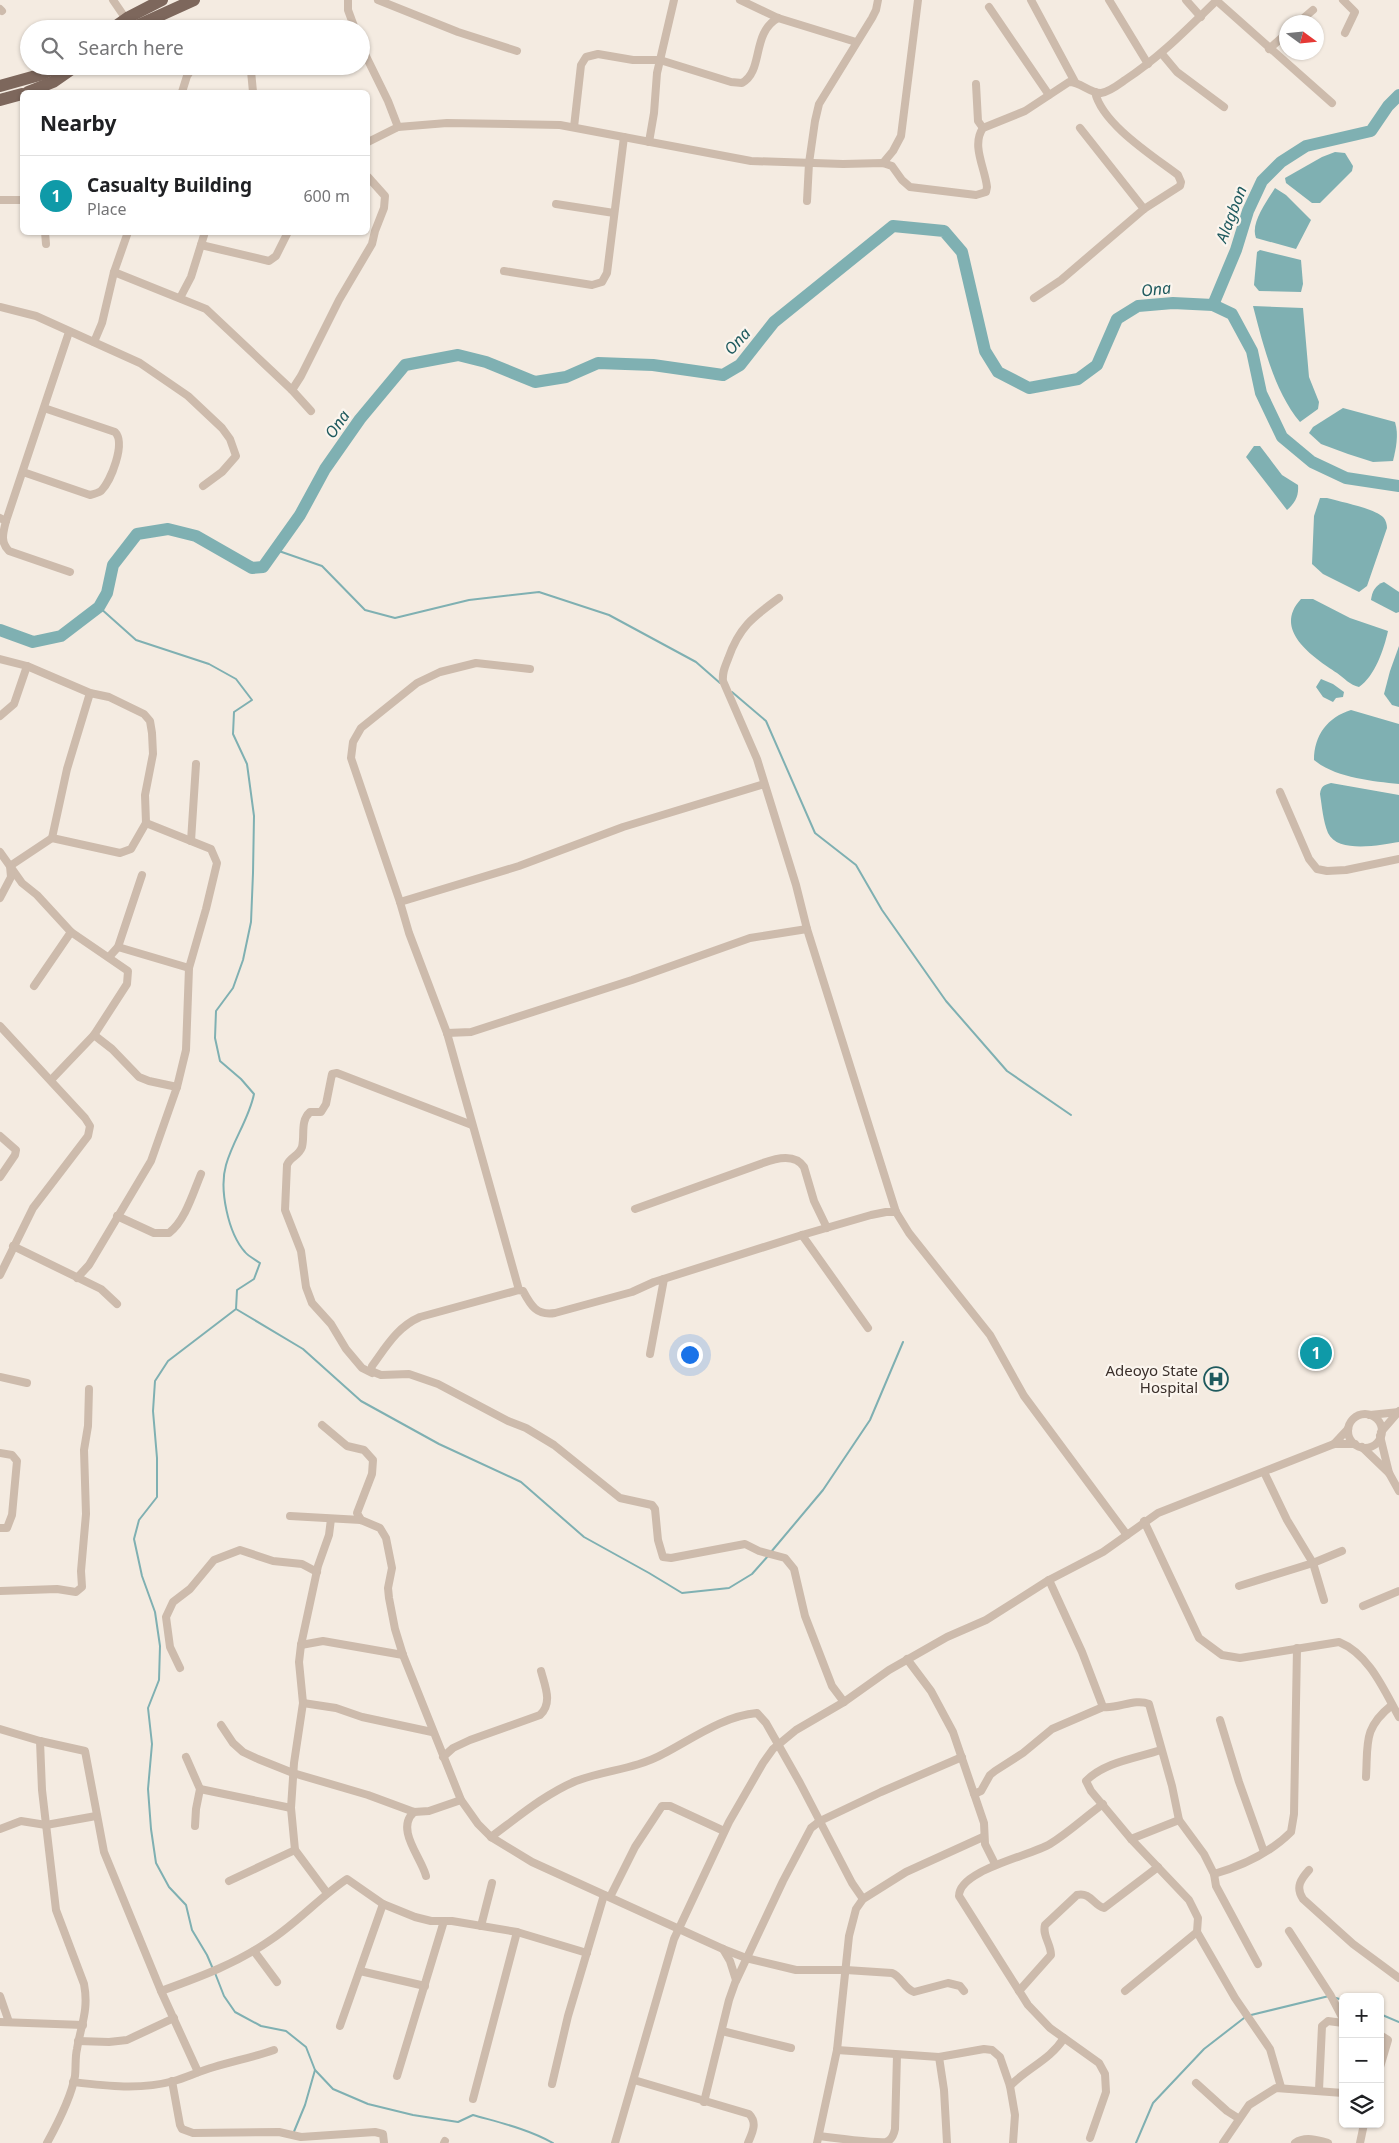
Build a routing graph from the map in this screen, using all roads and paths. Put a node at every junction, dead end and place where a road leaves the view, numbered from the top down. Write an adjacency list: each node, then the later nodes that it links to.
1 (113, 0): 20 (street)
2 (162, 0): 21 (main road)
3 (194, 0): 22 (main road)
4 (348, 0): 23 (street)
5 (378, 0): 28 (street)
6 (674, 0): 30 (street)
7 (740, 0): 19 (street)
8 (878, 0): 26 (street)
9 (918, 0): 56 (street)
10 (1031, 0): 37 (street)
11 (1109, 0): 32 (street)
12 (1186, 0): 18 (street)
13 (1217, 0): 18 (street); 27 (street)
14 (1343, 0): 24 (street)
15 (989, 7): 45 (street)
16 (1313, 10): 17 (street)
17 (1307, 15)
18 (1200, 17): 29 (street)
19 (778, 18): 26 (street); 30 (street)
20 (126, 20)
21 (134, 20)
22 (139, 20)
23 (352, 20)
24 (1345, 33)
25 (1279, 40): 27 (street)
26 (856, 42): 57 (street)
27 (1269, 49): 47 (street)
28 (517, 51)
29 (1162, 54): 32 (street); 48 (street)
30 (660, 60): 50 (street); 55 (street)
31 (370, 64): 49 (street)
32 (1148, 64): 43 (street)
33 (39, 75): 39 (main road)
34 (63, 75): 40 (main road)
35 (188, 75): 41 (street)
36 (251, 75): 42 (street)
37 (1075, 82): 43 (street); 45 (street)
38 (976, 84): 51 (street)
39 (0, 86)
40 (33, 90)
41 (183, 90)
42 (253, 90)
43 (1095, 92): 63 (street)
44 (20, 95): 46 (main road)
45 (1049, 95): 51 (street)
46 (0, 100)
47 (1332, 103)
48 (1224, 107)
49 (398, 127): 50 (street); 54 (street)
50 (574, 127): 53 (street)
51 (983, 128): 56 (street)
52 (1080, 128): 63 (street)
53 (624, 137): 55 (street); 64 (street)
54 (370, 141)
55 (649, 142): 57 (street)
56 (883, 162): 57 (street)
57 (809, 163): 61 (street)
58 (370, 179): 78 (street)
59 (0, 200): 60 (street)
60 (20, 200)
61 (807, 201)
62 (556, 204): 64 (street)
63 (1144, 209): 74 (street)
64 (614, 213): 71 (street)
65 (45, 235): 69 (street)
66 (127, 235): 72 (street)
67 (204, 235): 70 (street)
68 (286, 235): 70 (street)
69 (46, 244)
70 (201, 245): 73 (street)
71 (504, 271)
72 (114, 272): 73 (street); 77 (street)
73 (180, 298): 78 (street)
74 (1034, 298)
75 (0, 307): 76 (street)
76 (69, 332): 77 (street); 79 (street)
77 (94, 342): 82 (street)
78 (292, 390): 80 (street)
79 (44, 408): 81 (street); 81 (street)
80 (311, 412)
81 (23, 472): 83 (street)
82 (204, 486)
83 (3, 519): 84 (street)
84 (70, 572)
85 (779, 598): 92 (street)
86 (0, 659): 87 (street)
87 (27, 666): 89 (street); 90 (street)
88 (530, 669): 102 (street)
89 (90, 693): 94 (street); 95 (street)
90 (0, 716)
91 (196, 764): 96 (street)
92 (764, 784): 102 (street); 103 (street)
93 (1280, 792): 98 (street)
94 (146, 823): 95 (street); 96 (street)
95 (52, 838): 99 (street)
96 (190, 841): 107 (street)
97 (0, 852): 99 (street)
98 (1399, 859)
99 (10, 866): 101 (street); 104 (street)
100 (142, 875): 105 (street)
101 (0, 898)
102 (400, 902): 110 (street)
103 (808, 929): 110 (street); 119 (street)
104 (71, 932): 106 (street); 108 (street)
105 (118, 947): 106 (street); 107 (street)
106 (109, 957): 111 (street)
107 (189, 968): 113 (street)
108 (34, 986)
109 (0, 1026): 112 (street)
110 (447, 1034): 114 (street)
111 (94, 1035): 112 (street); 113 (street)
112 (51, 1080): 123 (street)
113 (177, 1087): 120 (street)
114 (472, 1125): 127 (street); 131 (street)
115 (0, 1136): 117 (street)
116 (201, 1174): 120 (street)
117 (0, 1177)
118 (635, 1209): 121 (street)
119 (896, 1212): 121 (street); 151 (street)
120 (116, 1216): 125 (street)
121 (827, 1228): 122 (street)
122 (802, 1235): 126 (street); 129 (street)
123 (13, 1246): 124 (street); 125 (street)
124 (0, 1275)
125 (78, 1278): 128 (street)
126 (664, 1279): 127 (street); 130 (street)
127 (519, 1290): 131 (street)
128 (117, 1304)
129 (868, 1328)
130 (650, 1354)
131 (372, 1373): 167 (street)
132 (0, 1377): 133 (street)
133 (27, 1383)
134 (89, 1389): 158 (street)
135 (1399, 1411): 136 (street); 139 (street)
136 (1370, 1415): 138 (street); 139 (street)
137 (322, 1425): 148 (street)
138 (1348, 1429): 140 (street); 141 (street)
139 (1381, 1434): 141 (street); 144 (street)
140 (1334, 1444): 141 (street); 143 (street)
141 (1358, 1446): 144 (street)
142 (0, 1453): 150 (street)
143 (1264, 1472): 149 (street); 153 (street)
144 (1389, 1473): 145 (street)
145 (1399, 1491)
146 (290, 1516): 147 (street)
147 (331, 1519): 148 (street); 154 (street)
148 (361, 1520): 163 (street)
149 (1144, 1521): 151 (street); 162 (street)
150 (0, 1528)
151 (1128, 1535): 155 (street)
152 (1342, 1550): 153 (street)
153 (1313, 1563): 156 (street); 159 (street)
154 (317, 1572): 161 (street); 165 (street)
155 (1050, 1580): 164 (street); 170 (street)
156 (1239, 1586)
157 (1399, 1590): 160 (street)
158 (0, 1591)
159 (1324, 1600)
160 (1363, 1606)
161 (301, 1645): 163 (street); 168 (street)
162 (1297, 1648): 169 (street); 201 (street)
163 (403, 1656): 175 (street)
164 (907, 1659): 167 (street); 181 (street)
165 (180, 1668)
166 (541, 1670): 180 (street)
167 (844, 1702): 177 (street)
168 (303, 1703): 175 (street); 182 (street)
169 (1392, 1706): 171 (street); 183 (street)
170 (1103, 1707): 178 (street); 185 (street)
171 (1399, 1717)
172 (1220, 1720): 201 (street)
173 (221, 1725): 182 (street)
174 (0, 1729): 176 (street)
175 (432, 1732): 180 (street)
176 (40, 1741): 190 (street); 193 (street)
177 (778, 1744): 192 (street); 196 (street); 197 (street)
178 (1161, 1750): 187 (street); 191 (street)
179 (186, 1757): 184 (street)
180 (443, 1757): 186 (street)
181 (962, 1757): 185 (street); 192 (street)
182 (293, 1773): 188 (street); 189 (street)
183 (1366, 1777)
184 (200, 1789): 188 (street); 194 (street)
185 (974, 1794): 198 (street)
186 (461, 1800): 189 (street); 197 (street)
187 (1103, 1804): 199 (street); 202 (street)
188 (291, 1808): 200 (street)
189 (414, 1812): 206 (street)
190 (96, 1816): 193 (street); 231 (street)
191 (1179, 1820): 199 (street); 205 (street)
192 (820, 1821): 211 (street); 222 (street)
193 (46, 1825): 195 (street); 240 (street)
194 (195, 1826)
195 (0, 1829)
196 (724, 1831): 210 (street); 215 (street)
197 (491, 1837): 210 (street)
198 (983, 1837): 202 (street); 211 (street)
199 (1131, 1839): 203 (street)
200 (295, 1850): 207 (street); 209 (street)
201 (1264, 1852): 205 (street)
202 (995, 1864): 232 (street)
203 (1158, 1867): 218 (street); 232 (street)
204 (1309, 1870): 226 (street)
205 (1214, 1874): 223 (street)
206 (426, 1876)
207 (229, 1881)
208 (492, 1883): 214 (street)
209 (327, 1893): 212 (street); 220 (street)
210 (607, 1896): 215 (street); 221 (street)
211 (863, 1899): 224 (street)
212 (383, 1904): 213 (street); 225 (street)
213 (444, 1921): 214 (street); 229 (street)
214 (480, 1926): 217 (street)
215 (678, 1928): 219 (street); 256 (street)
216 (1289, 1931): 235 (street)
217 (517, 1932): 221 (street); 265 (street)
218 (1197, 1932): 233 (street); 262 (street)
219 (723, 1949): 222 (street); 227 (street)
220 (254, 1951): 228 (street); 231 (street)
221 (587, 1953): 260 (street)
222 (746, 1958): 224 (street); 227 (street)
223 (1258, 1964)
224 (846, 1970): 230 (street); 248 (street)
225 (360, 1971): 229 (street); 241 (street)
226 (1399, 1978)
227 (736, 1980): 242 (street)
228 (277, 1982)
229 (425, 1986): 254 (street)
230 (964, 1990)
231 (162, 1991): 236 (street)
232 (1019, 1991): 243 (street)
233 (1124, 1992)
234 (0, 1996): 238 (street)
235 (1339, 2011)
236 (174, 2018): 245 (street); 252 (street)
237 (0, 2022): 238 (street)
238 (9, 2022): 240 (street)
239 (1339, 2022): 263 (street)
240 (83, 2025): 245 (street)
241 (340, 2026)
242 (722, 2031): 246 (street); 266 (street)
243 (1064, 2038): 255 (street); 269 (street)
244 (1384, 2038): 249 (street)
245 (78, 2041): 257 (street)
246 (790, 2048)
247 (274, 2050): 252 (street)
248 (837, 2050): 250 (street); 271 (street)
249 (1384, 2054)
250 (897, 2055): 251 (street); 272 (street)
251 (939, 2057): 253 (street); 277 (street)
252 (198, 2072): 258 (street)
253 (1006, 2072): 255 (street); 261 (street)
254 (398, 2076)
255 (1019, 2077): 261 (street)
256 (634, 2080): 266 (street); 275 (street)
257 (73, 2082): 258 (street); 273 (street)
258 (172, 2082): 270 (street)
259 (1196, 2083): 267 (street)
260 (552, 2084)
261 (1010, 2086): 278 (street)
262 (1281, 2087): 263 (street); 267 (street)
263 (1318, 2090): 264 (street)
264 (1339, 2093)
265 (473, 2100)
266 (704, 2102): 276 (street)
267 (1238, 2118): 279 (street)
268 (1363, 2128): 282 (street)
269 (1090, 2138)
270 (301, 2139): 274 (street)
271 (818, 2139): 272 (street)
272 (891, 2141)
273 (47, 2143)
274 (384, 2143)
275 (616, 2143)
276 (748, 2143)
277 (947, 2143)
278 (1012, 2143)
279 (1223, 2143)
280 (1296, 2143): 281 (street)
281 (1328, 2143)
282 (1360, 2143)

